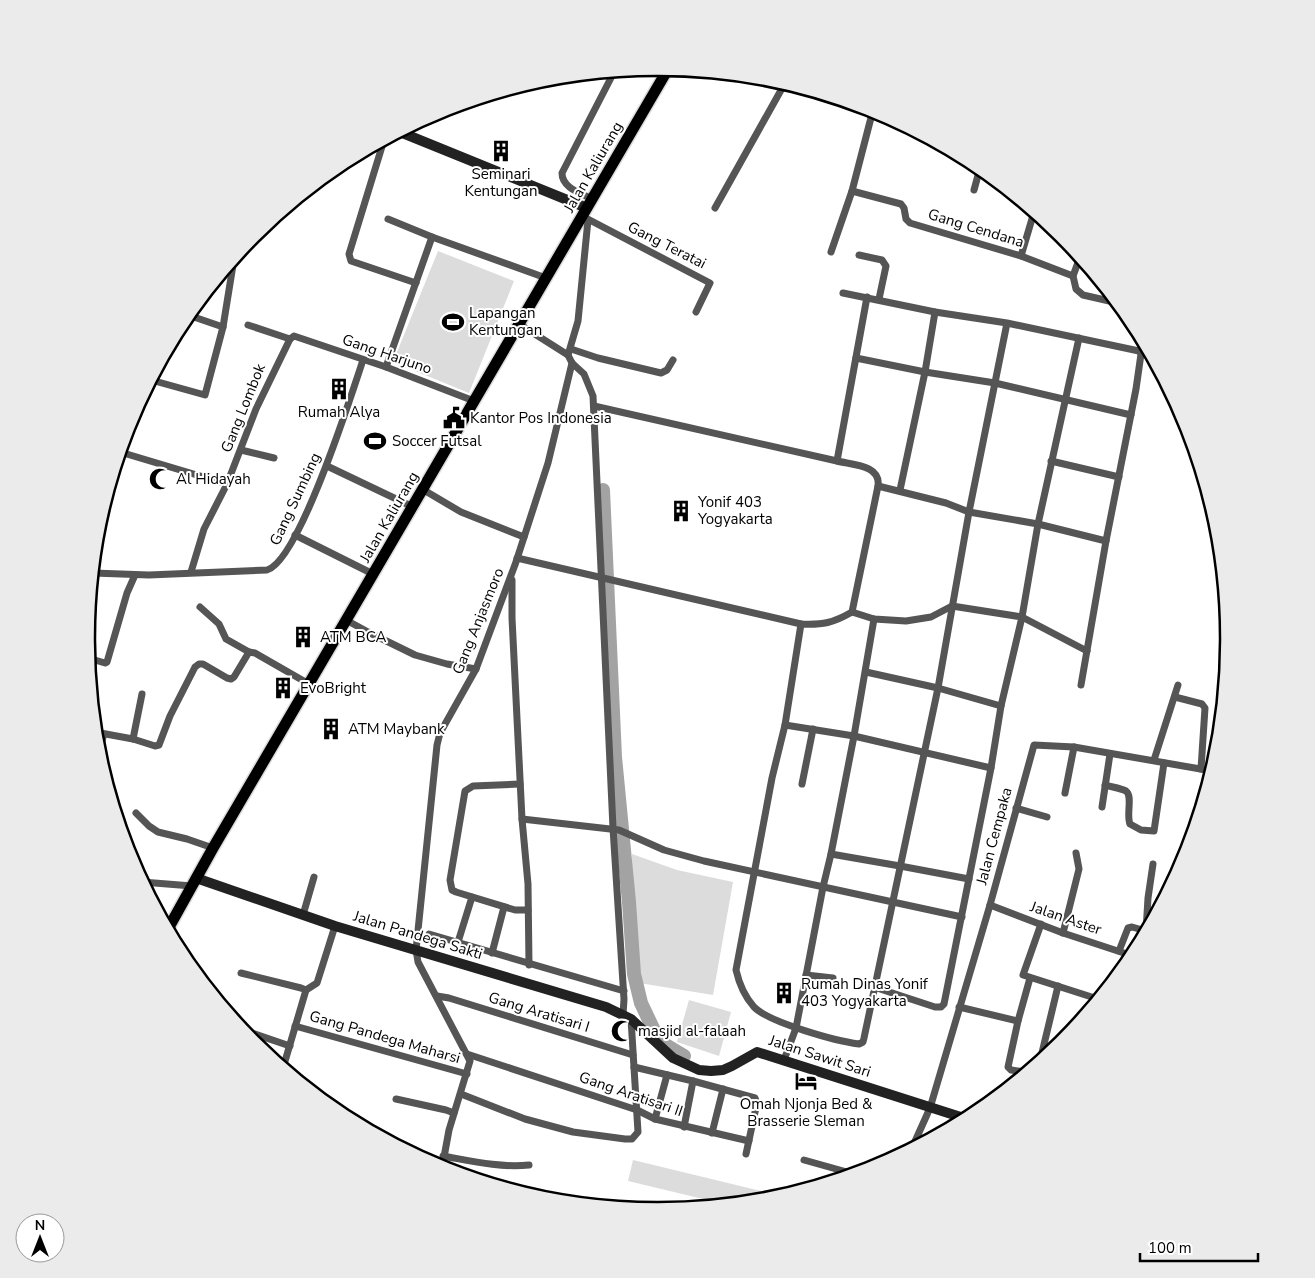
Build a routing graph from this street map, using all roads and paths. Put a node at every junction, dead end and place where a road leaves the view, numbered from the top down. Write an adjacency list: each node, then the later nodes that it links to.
1 (663, 76): 11 (main road, Jalan Kaliurang)
2 (611, 78): 11 (street)
3 (781, 90): 10 (street)
4 (872, 119): 9 (street)
5 (407, 135): 11 (main road)
6 (381, 149): 22 (street)
7 (978, 177): 8 (street)
8 (974, 190)
9 (852, 191): 15 (street); 17 (street, Gang Cendana)
10 (715, 208)
11 (587, 211): 21 (main road, Jalan Kaliurang); 27 (street, Gang Teratai); 36 (street)
12 (388, 219): 14 (street)
13 (1032, 219): 17 (street)
14 (432, 236): 21 (street); 22 (street)
15 (831, 252)
16 (859, 255): 25 (street)
17 (1022, 256): 20 (street, Gang Cendana)
18 (1078, 265): 20 (street)
19 (231, 272): 33 (street)
20 (1074, 276): 26 (street)
21 (546, 278): 31 (main road, Jalan Kaliurang)
22 (416, 283): 41 (street)
23 (844, 293): 24 (street)
24 (867, 297): 25 (street); 37 (street)
25 (879, 299): 28 (street)
26 (1107, 301)
27 (696, 312)
28 (935, 312): 30 (street); 42 (street)
29 (196, 318): 33 (street)
30 (1007, 323): 35 (street); 44 (street)
31 (519, 324): 36 (street); 46 (main road, Jalan Kaliurang)
32 (248, 325): 34 (street, Gang Harjuno)
33 (223, 327): 43 (street)
34 (290, 338): 38 (street, Gang Harjuno); 49 (street, Gang Lombok)
35 (1078, 338): 45 (street); 48 (street)
36 (570, 352): 39 (street); 40 (street)
37 (856, 358): 42 (street); 52 (street)
38 (363, 360): 41 (street, Gang Harjuno); 54 (street, Gang Sumbing)
39 (673, 360)
40 (572, 363): 47 (street); 64 (street, Gang Anjasmoro)
41 (386, 367): 46 (street, Gang Harjuno)
42 (925, 372): 44 (street); 59 (street)
43 (157, 382)
44 (995, 383): 45 (street); 61 (street)
45 (1065, 399): 48 (street); 53 (street)
46 (474, 401): 58 (main road, Jalan Kaliurang)
47 (594, 406): 52 (street); 72 (street)
48 (1131, 415): 55 (street)
49 (241, 450): 51 (street); 56 (street, Gang Lombok)
50 (127, 454): 56 (street)
51 (274, 458)
52 (837, 461): 57 (street)
53 (1051, 461): 55 (street); 62 (street)
54 (327, 466): 60 (street); 63 (street, Gang Sumbing)
55 (1119, 476): 65 (street)
56 (227, 484): 68 (street, Gang Lombok)
57 (878, 486): 59 (street); 75 (street)
58 (422, 489): 60 (main road, Jalan Kaliurang); 64 (street)
59 (900, 490): 61 (street)
60 (413, 507): 70 (main road, Jalan Kaliurang)
61 (968, 512): 62 (street); 73 (street)
62 (1038, 524): 65 (street); 76 (street)
63 (295, 535): 68 (street, Gang Sumbing); 70 (street)
64 (524, 537): 66 (street, Gang Anjasmoro)
65 (1106, 541): 80 (street)
66 (517, 558): 67 (street, Gang Anjasmoro); 72 (street)
67 (513, 569): 83 (street, Gang Anjasmoro); 105 (street)
68 (191, 572): 71 (street)
69 (99, 573): 71 (street)
70 (373, 574): 78 (main road, Jalan Kaliurang)
71 (135, 575): 82 (street)
72 (601, 578): 79 (street); 114 (street)
73 (952, 606): 76 (street); 77 (street); 88 (street)
74 (200, 607): 81 (street)
75 (852, 612): 77 (street); 79 (street)
76 (1022, 617): 80 (street); 91 (street)
77 (874, 619): 84 (street)
78 (346, 620): 83 (street); 85 (main road, Jalan Kaliurang)
79 (801, 624): 92 (street)
80 (1087, 651): 86 (street)
81 (249, 652): 85 (street); 96 (street)
82 (96, 660)
83 (476, 669): 141 (street, Gang Anjasmoro)
84 (866, 672): 88 (street); 95 (street)
85 (309, 684): 115 (main road, Jalan Kaliurang)
86 (1081, 685)
87 (1178, 685): 90 (street)
88 (938, 688): 91 (street); 98 (street)
89 (142, 694): 96 (street)
90 (1175, 697): 100 (street); 103 (street)
91 (1001, 706): 102 (street)
92 (785, 725): 93 (street); 120 (street)
93 (813, 729): 95 (street); 106 (street)
94 (104, 734): 96 (street)
95 (854, 736): 98 (street); 116 (street)
96 (133, 739)
97 (1074, 747): 99 (street, Jalan Cempaka); 108 (street); 110 (street, Jalan Cempaka)
98 (924, 753): 102 (street); 119 (street)
99 (1110, 754): 100 (street, Jalan Cempaka); 107 (street)
100 (1154, 760): 101 (street, Jalan Cempaka)
101 (1164, 762): 103 (street, Jalan Cempaka); 107 (street)
102 (991, 768): 122 (street)
103 (1201, 769): 104 (street, Jalan Cempaka)
104 (1204, 770)
105 (520, 784): 113 (street); 126 (street)
106 (802, 784)
107 (1105, 785): 109 (street)
108 (1065, 793)
109 (1102, 806)
110 (1016, 808): 112 (street); 128 (street, Jalan Cempaka)
111 (136, 813): 115 (street)
112 (1047, 817)
113 (522, 819): 114 (street); 130 (street)
114 (616, 829): 120 (street); 153 (street)
115 (213, 848): 124 (main road, Jalan Kaliurang)
116 (831, 854): 119 (street); 125 (street)
117 (1076, 854): 138 (street)
118 (1153, 864): 132 (street)
119 (900, 866): 122 (street); 127 (street)
120 (755, 871): 125 (street); 160 (street)
121 (314, 877): 131 (street)
122 (968, 879): 133 (street)
123 (150, 882): 124 (street)
124 (194, 882): 131 (main road, Jalan Pandega Sakti); 134 (main road, Jalan Kaliurang)
125 (823, 887): 127 (street); 147 (street)
126 (472, 896): 129 (street); 140 (street)
127 (892, 902): 133 (street); 151 (street)
128 (990, 905): 135 (street, Jalan Aster); 156 (street, Jalan Cempaka)
129 (504, 907): 130 (street); 143 (street)
130 (528, 910): 145 (street)
131 (303, 915): 136 (main road, Jalan Pandega Sakti)
132 (1147, 916)
133 (962, 917): 151 (street)
134 (172, 923)
135 (1040, 924): 138 (street, Jalan Aster); 149 (street)
136 (335, 926): 141 (main road, Jalan Pandega Sakti); 152 (street)
137 (1139, 929): 142 (street)
138 (1063, 933): 142 (street, Jalan Aster)
139 (429, 934): 140 (street)
140 (458, 942): 143 (street)
141 (416, 950): 154 (street); 157 (main road, Jalan Pandega Sakti)
142 (1119, 951): 144 (street, Jalan Aster)
143 (492, 953): 145 (street)
144 (1124, 953)
145 (529, 965): 153 (street)
146 (241, 973): 152 (street)
147 (806, 975): 148 (street); 160 (street)
148 (833, 978)
149 (1030, 978): 150 (street); 158 (street)
150 (1058, 986): 155 (street); 163 (street)
151 (874, 987): 160 (street)
152 (306, 990): 159 (street)
153 (624, 992): 157 (street)
154 (437, 996): 164 (street); 165 (street, Gang Aratisari I)
155 (1092, 997)
156 (958, 1007): 158 (street); 176 (street, Jalan Cempaka)
157 (627, 1017): 165 (street); 166 (main road, Jalan Sawit Sari)
158 (1018, 1021): 169 (street)
159 (296, 1026): 162 (street); 170 (street, Gang Pandega Maharsi)
160 (796, 1028): 166 (street)
161 (258, 1035): 162 (street)
162 (290, 1046): 167 (street)
163 (1043, 1049)
164 (467, 1054): 170 (street); 177 (street, Gang Aratisari II)
165 (633, 1056): 168 (street)
166 (784, 1060): 176 (main road, Jalan Sawit Sari)
167 (286, 1062)
168 (634, 1067): 171 (street); 177 (street)
169 (1018, 1071)
170 (467, 1074): 174 (street)
171 (667, 1075): 172 (street); 180 (street)
172 (693, 1080): 173 (street); 181 (street)
173 (724, 1089): 182 (street); 184 (street)
174 (461, 1094): 177 (street); 178 (street)
175 (396, 1099): 178 (street)
176 (930, 1108): 179 (main road, Jalan Sawit Sari); 183 (street, Jalan Cempaka)
177 (637, 1110): 180 (street, Gang Aratisari II)
178 (454, 1113): 186 (street)
179 (956, 1116)
180 (655, 1119): 181 (street, Gang Aratisari II)
181 (684, 1127): 182 (street, Gang Aratisari II)
182 (712, 1133): 184 (street, Gang Aratisari II)
183 (916, 1138)
184 (749, 1141): 185 (street)
185 (746, 1154)
186 (443, 1159)
187 (804, 1160): 190 (street)
188 (452, 1163): 189 (street)
189 (529, 1166)
190 (842, 1171)

